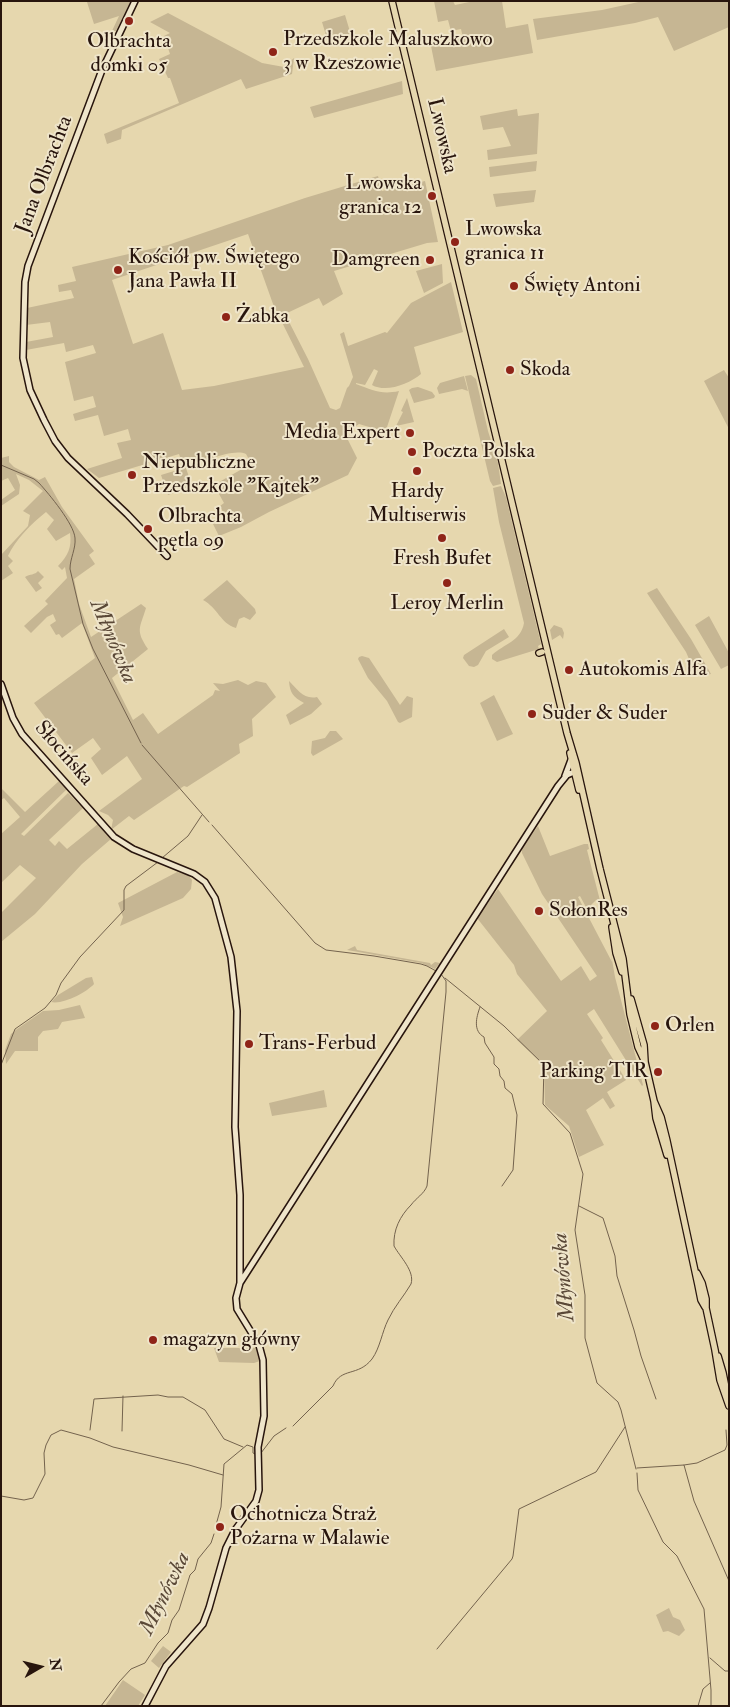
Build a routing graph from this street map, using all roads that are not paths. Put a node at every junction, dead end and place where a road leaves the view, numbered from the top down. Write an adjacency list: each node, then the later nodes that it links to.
1 (135, 1): 3 (street, Jana Olbrachta)
2 (392, 1): 5 (main road, Lwowska)
3 (167, 556)
4 (1, 684): 10 (street, Słocińska)
5 (573, 761): 6 (main road); 7 (street); 8 (main road)
6 (574, 772): 7 (street); 8 (street); 9 (main road)
7 (565, 777): 10 (street)
8 (580, 777): 9 (main road)
9 (584, 802): 11 (main road)
10 (240, 1283): 16 (street, Słocińska)
11 (715, 1350): 12 (main road); 13 (main road)
12 (717, 1368): 13 (street); 14 (main road)
13 (726, 1372): 14 (street); 15 (main road)
14 (720, 1380): 15 (main road)
15 (728, 1403)
16 (145, 1706)

